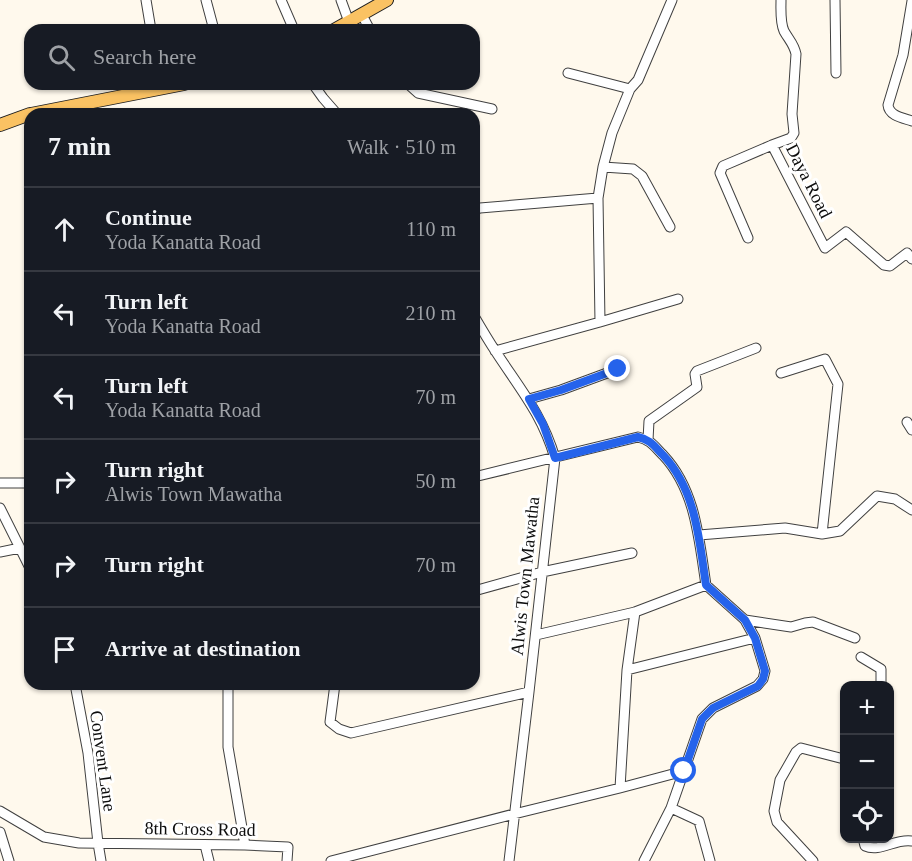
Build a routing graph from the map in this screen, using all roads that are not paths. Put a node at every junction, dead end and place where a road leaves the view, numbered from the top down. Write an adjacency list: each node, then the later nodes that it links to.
1 (146, 0): 12 (street)
2 (206, 0): 13 (street)
3 (281, 0): 14 (street)
4 (341, 0): 11 (street)
5 (387, 0): 10 (main road)
6 (672, 0): 19 (street)
7 (781, 0): 29 (street, Daya Road)
8 (836, 0): 18 (street)
9 (912, 1): 27 (street)
10 (362, 15): 11 (main road); 16 (street)
11 (349, 22): 15 (main road)
12 (150, 24)
13 (212, 24)
14 (291, 24)
15 (345, 24)
16 (367, 24)
17 (568, 73): 19 (street)
18 (836, 73)
19 (630, 89): 30 (street)
20 (149, 90): 23 (main road)
21 (317, 90): 24 (street)
22 (415, 90): 25 (street)
23 (78, 108)
24 (331, 108)
25 (492, 109)
26 (24, 116): 28 (main road)
27 (912, 121)
28 (0, 125)
29 (772, 145): 34 (street); 35 (street, Daya Road)
30 (603, 167): 31 (street); 33 (street)
31 (598, 198): 32 (street); 37 (street)
32 (480, 208)
33 (670, 227)
34 (748, 238)
35 (912, 259)
36 (678, 299): 37 (street)
37 (600, 322): 40 (street)
38 (480, 326): 40 (street, Alwis Town Mawatha)
39 (756, 348): 44 (street)
40 (495, 351): 43 (street, Alwis Town Mawatha)
41 (618, 369): 43 (street)
42 (782, 373): 51 (street)
43 (529, 399): 45 (street, Alwis Town Mawatha)
44 (648, 440): 45 (street); 52 (street)
45 (555, 458): 46 (street); 57 (street, Alwis Town Mawatha)
46 (480, 476)
47 (0, 483): 48 (street)
48 (24, 483)
49 (0, 508): 53 (street)
50 (912, 510): 51 (street)
51 (822, 534): 52 (street)
52 (699, 535): 58 (street)
53 (20, 548): 54 (street); 56 (street)
54 (0, 552)
55 (632, 553): 57 (street)
56 (24, 556)
57 (542, 572): 59 (street); 62 (street, Alwis Town Mawatha)
58 (706, 585): 60 (street); 61 (street)
59 (480, 589)
60 (635, 612): 62 (street); 66 (street)
61 (745, 620): 63 (street); 64 (street)
62 (536, 634): 71 (street, Alwis Town Mawatha)
63 (755, 638): 66 (street); 73 (street)
64 (855, 638)
65 (861, 657): 67 (street)
66 (627, 670): 74 (street)
67 (881, 681)
68 (76, 690): 81 (street, Convent Lane)
69 (228, 690): 84 (street)
70 (334, 690): 71 (street)
71 (529, 692): 77 (street, Alwis Town Mawatha)
72 (840, 758): 95 (street)
73 (684, 771): 74 (street); 75 (street)
74 (620, 789): 77 (street)
75 (671, 808): 93 (street); 94 (street)
76 (0, 811): 81 (street, 8th Cross Road)
77 (514, 814): 86 (street); 92 (street, Alwis Town Mawatha)
78 (0, 832): 87 (street)
79 (912, 841): 80 (street)
80 (894, 842)
81 (98, 843): 85 (street, 8th Cross Road); 88 (street, Convent Lane)
82 (864, 843): 83 (street)
83 (892, 843)
84 (245, 845): 85 (street, 8th Cross Road); 90 (street, 8th Cross Road)
85 (205, 846): 89 (street)
86 (370, 856): 91 (street)
87 (9, 861)
88 (102, 861)
89 (209, 861)
90 (286, 861)
91 (331, 861)
92 (509, 861)
93 (644, 861)
94 (710, 861)
95 (813, 861)

